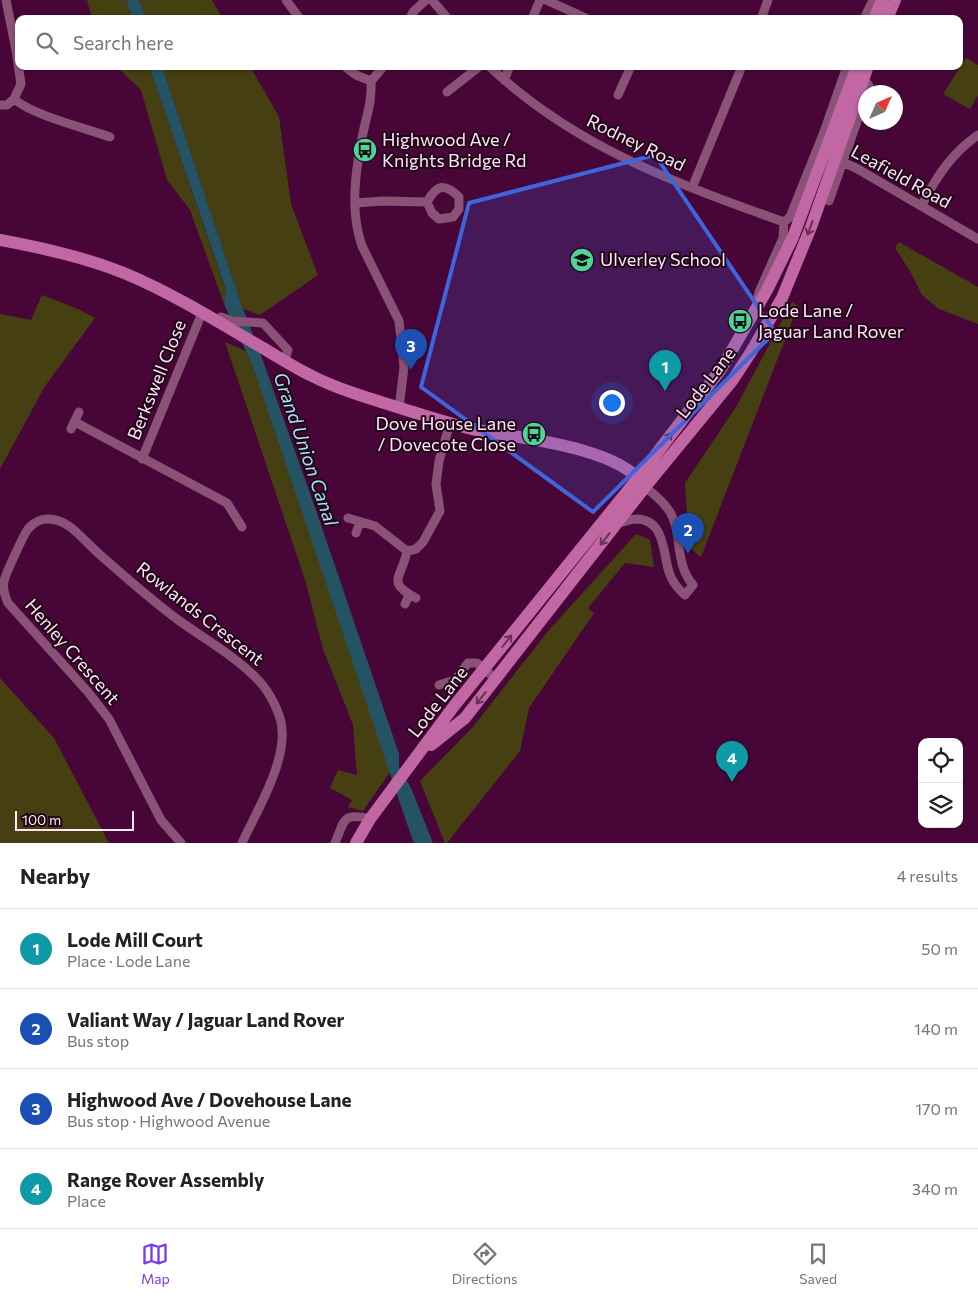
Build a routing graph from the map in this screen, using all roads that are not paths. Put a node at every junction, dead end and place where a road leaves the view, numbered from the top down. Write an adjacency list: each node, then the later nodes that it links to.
1 (6, 0): 20 (street)
2 (286, 0): 11 (street)
3 (426, 0): 12 (street)
4 (432, 0): 13 (street)
5 (540, 0): 14 (street)
6 (546, 0): 15 (street)
7 (768, 0): 16 (street)
8 (872, 0): 17 (street)
9 (882, 0): 18 (main road)
10 (895, 0): 19 (main road)
11 (297, 15)
12 (412, 15)
13 (445, 15)
14 (534, 15)
15 (579, 15)
16 (762, 15)
17 (866, 15)
18 (876, 15)
19 (888, 15)
20 (15, 50)
21 (18, 70): 37 (street)
22 (349, 70): 33 (street)
23 (381, 70): 33 (street)
24 (475, 70): 35 (street)
25 (493, 70): 32 (street, Rodney Road)
26 (508, 70): 32 (street)
27 (629, 70): 36 (street)
28 (740, 70): 44 (street)
29 (846, 70): 49 (street, Lode Lane)
30 (856, 70): 43 (main road, Lode Lane)
31 (867, 70): 34 (main road, Lode Lane)
32 (504, 80): 44 (street, Rodney Road)
33 (371, 82): 47 (street)
34 (865, 85)
35 (447, 92)
36 (618, 94)
37 (14, 99): 39 (street); 42 (street)
38 (858, 103): 43 (main road, Lode Lane)
39 (0, 105)
40 (858, 112): 43 (street)
41 (978, 135): 48 (street)
42 (110, 137)
43 (834, 159): 45 (street); 48 (street, Leafield Road); 52 (main road, Lode Lane); 60 (main road, Lode Lane, one-way to 60)
44 (692, 188): 49 (street, Rodney Road)
45 (829, 201)
46 (427, 202): 47 (street)
47 (355, 203): 56 (street)
48 (922, 205): 50 (street, Leafield Road)
49 (784, 222): 52 (street, Lode Lane)
50 (978, 239)
51 (0, 240): 53 (main road)
52 (759, 304): 60 (main road, Lode Lane, one-way to 52)
53 (202, 313): 54 (main road); 59 (street, Berkswell Close)
54 (217, 321): 55 (main road); 55 (street)
55 (284, 362): 56 (main road)
56 (400, 408): 58 (main road)
57 (80, 412): 59 (street, Berkswell Close)
58 (450, 423): 60 (main road); 67 (street)
59 (142, 459): 64 (street, Berkswell Close)
60 (642, 482): 63 (main road, Lode Lane); 63 (street); 69 (main road, Lode Lane, one-way to 60)
61 (348, 518): 62 (street)
62 (360, 522): 66 (street); 67 (street)
63 (618, 523): 70 (main road, Lode Lane, one-way to 70)
64 (242, 526)
65 (28, 530): 74 (street, Henley Crescent); 75 (street, Rowlands Crescent)
66 (356, 533)
67 (406, 551): 68 (street)
68 (405, 604)
69 (485, 670): 70 (street, Lode Lane); 71 (street, Lode Lane); 72 (main road, Lode Lane)
70 (496, 679): 72 (main road, Lode Lane, one-way to 72)
71 (439, 685)
72 (418, 755): 73 (main road, Lode Lane)
73 (370, 819): 76 (street); 77 (main road, Lode Lane)
74 (181, 843)
75 (242, 843)
76 (335, 843)
77 (356, 843)

